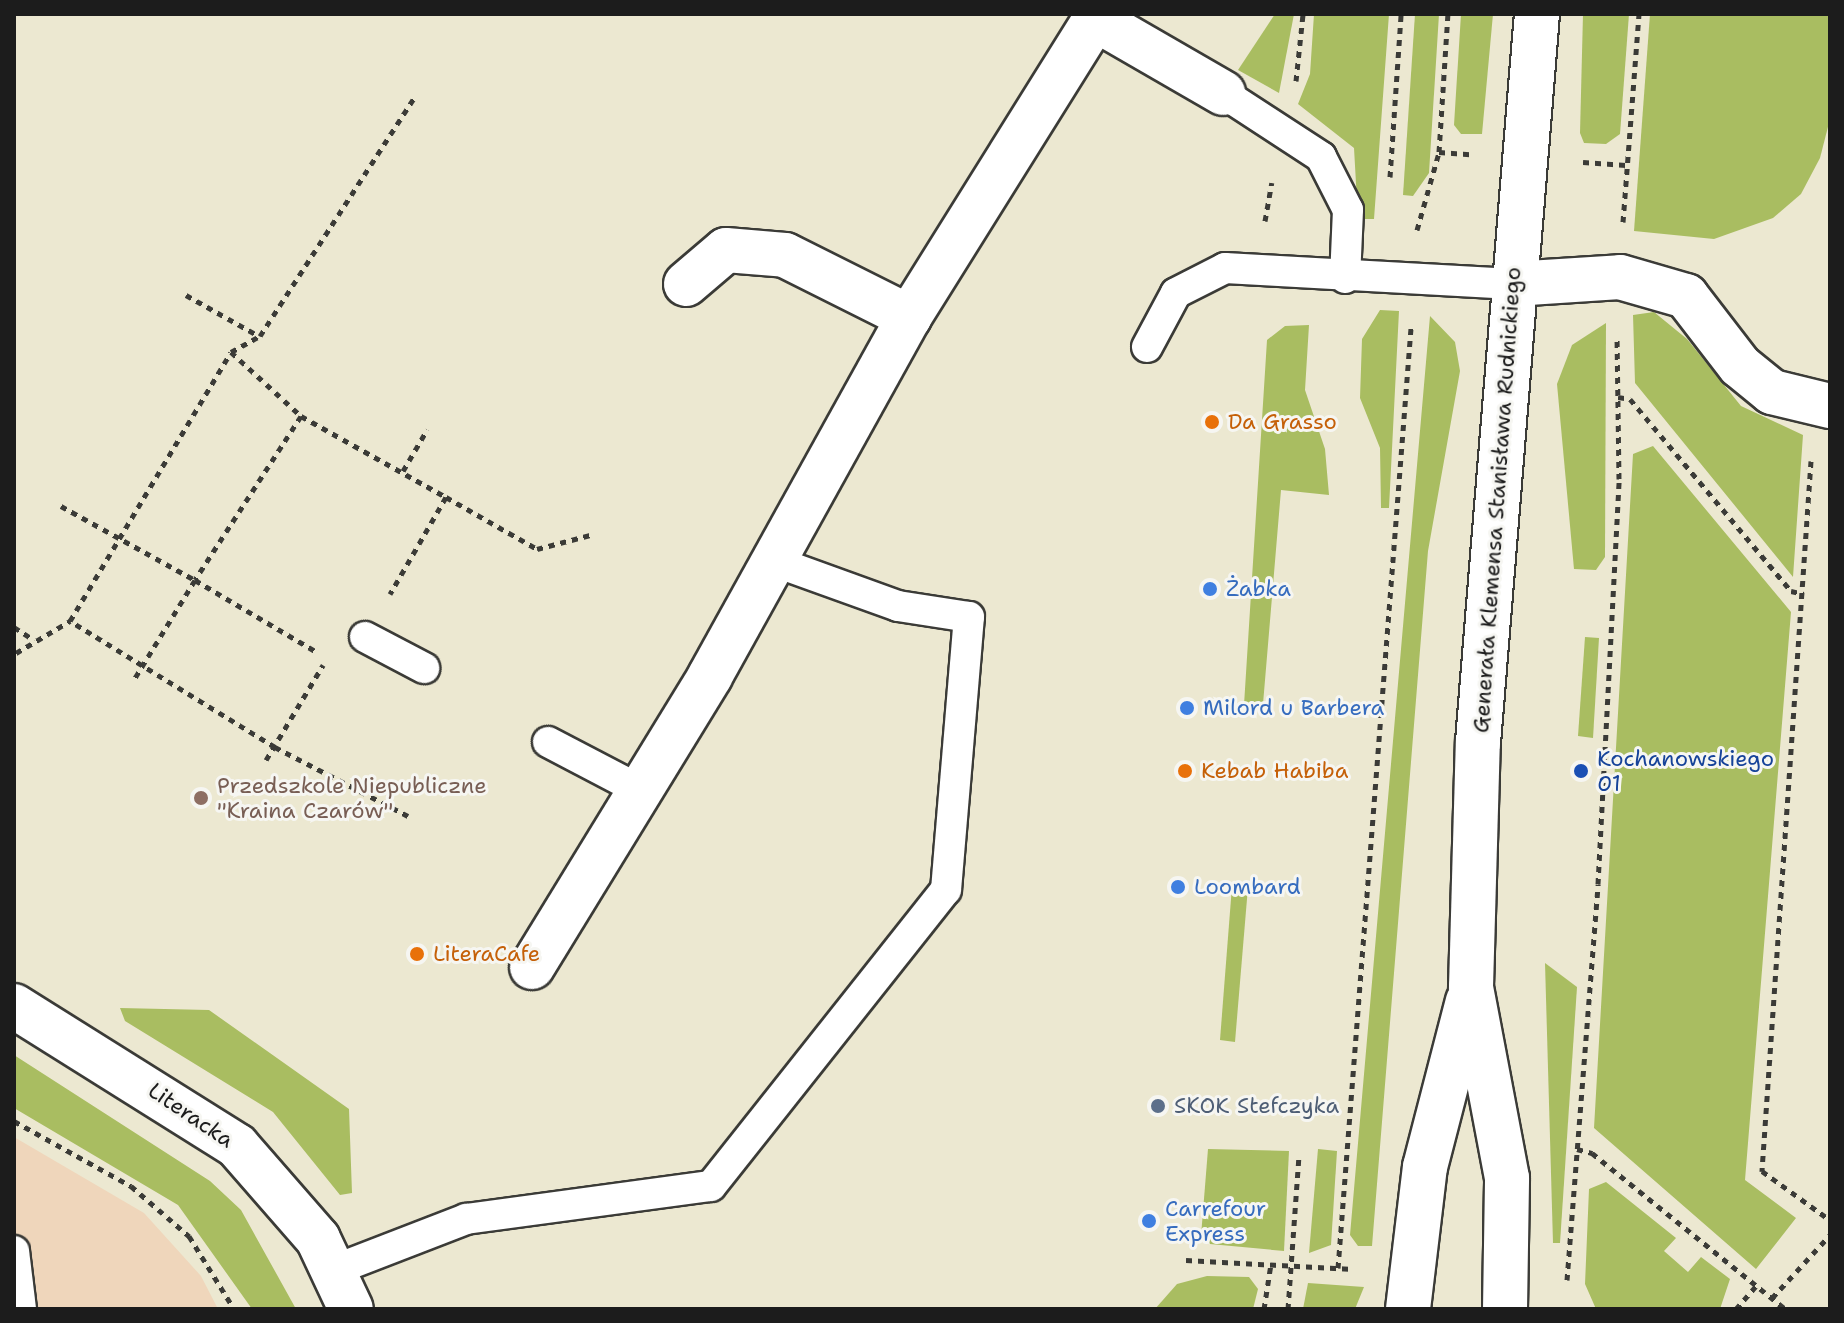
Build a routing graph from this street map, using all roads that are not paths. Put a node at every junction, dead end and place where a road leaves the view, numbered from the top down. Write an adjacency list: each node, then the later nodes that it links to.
1 (1537, 14): 6 (street, Generała Klemensa Stanisława Rudnickiego)
2 (1097, 16): 3 (street); 7 (street)
3 (1223, 93): 4 (lane)
4 (1345, 278): 6 (lane); 8 (lane)
5 (686, 284): 7 (street)
6 (1513, 284): 9 (street); 16 (street, Generała Klemensa Stanisława Rudnickiego)
7 (909, 317): 10 (street)
8 (1147, 347)
9 (1822, 406)
10 (776, 562): 14 (street); 19 (lane)
11 (365, 637): 12 (lane)
12 (424, 668)
13 (548, 742): 14 (lane)
14 (640, 790): 15 (street)
15 (532, 967)
16 (1471, 987): 20 (street, Generała Klemensa Stanisława Rudnickiego); 22 (street, Generała Klemensa Stanisława Rudnickiego)
17 (14, 1006): 19 (street, Literacka)
18 (14, 1251): 21 (lane)
19 (342, 1290)
20 (1410, 1290)
21 (21, 1309)
22 (1505, 1309)

